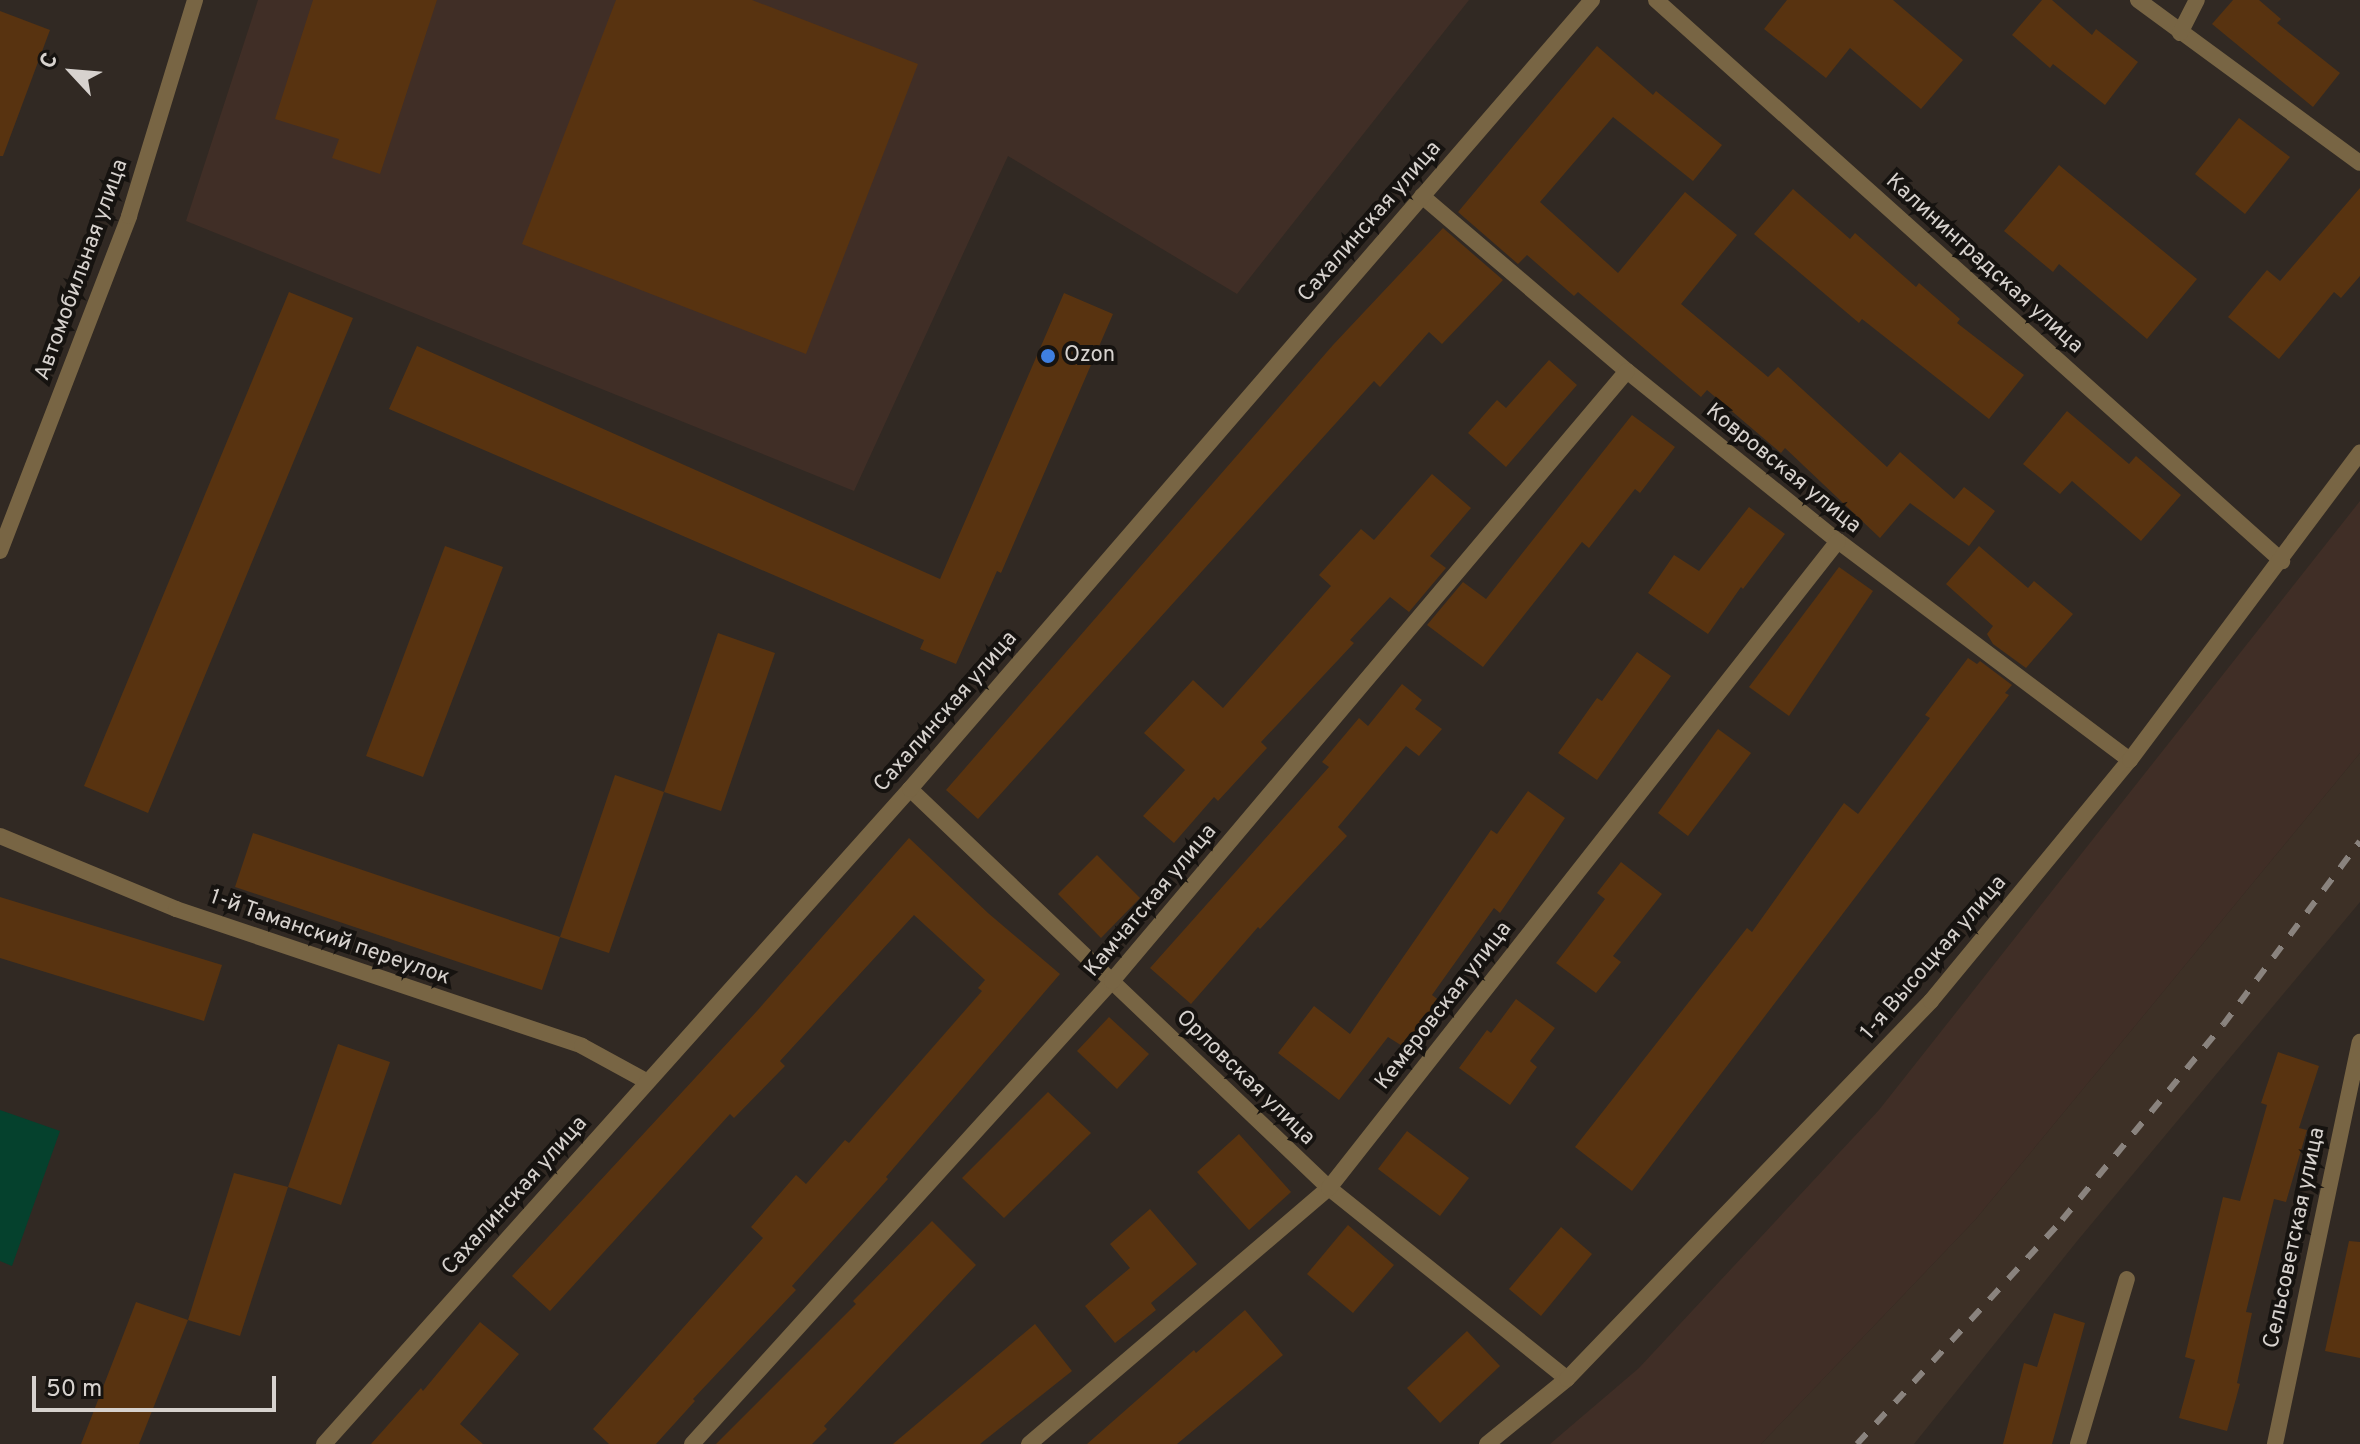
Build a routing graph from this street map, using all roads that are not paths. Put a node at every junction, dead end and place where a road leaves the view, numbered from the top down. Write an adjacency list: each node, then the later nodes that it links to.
1 (195, 0): 12 (street, Автомобильная улица)
2 (1592, 0): 8 (street, Сахалинская улица)
3 (1656, 0): 13 (street, Калининградская улица)
4 (2138, 0): 6 (street)
5 (2197, 0): 6 (street)
6 (2180, 33): 7 (street)
7 (2360, 163)
8 (1422, 196): 9 (street, Ковровская улица); 15 (street, Сахалинская улица)
9 (1627, 371): 11 (street, Ковровская улица); 17 (street, Камчатская улица)
10 (2360, 453): 13 (street, 1-я Высоцкая улица)
11 (1838, 541): 14 (street, Ковровская улица); 20 (street, Кемеровская улица)
12 (0, 551)
13 (2282, 561): 14 (street, 1-я Высоцкая улица)
14 (2130, 760): 22 (street, 1-я Высоцкая улица)
15 (910, 789): 17 (street, Орловская улица); 19 (street, Сахалинская улица)
16 (0, 836): 19 (street, 1-й Таманский переулок)
17 (1112, 981): 20 (street, Орловская улица); 24 (street, Камчатская улица)
18 (2360, 1042): 28 (street, Сельсоветская улица)
19 (646, 1081): 23 (street, Сахалинская улица)
20 (1329, 1188): 22 (street, Орловская улица); 25 (street, Кемеровская улица)
21 (2127, 1279): 27 (street)
22 (1567, 1379): 26 (street, 1-я Высоцкая улица)
23 (324, 1444)
24 (692, 1444)
25 (1029, 1444)
26 (1487, 1444)
27 (2078, 1444)
28 (2275, 1444)

